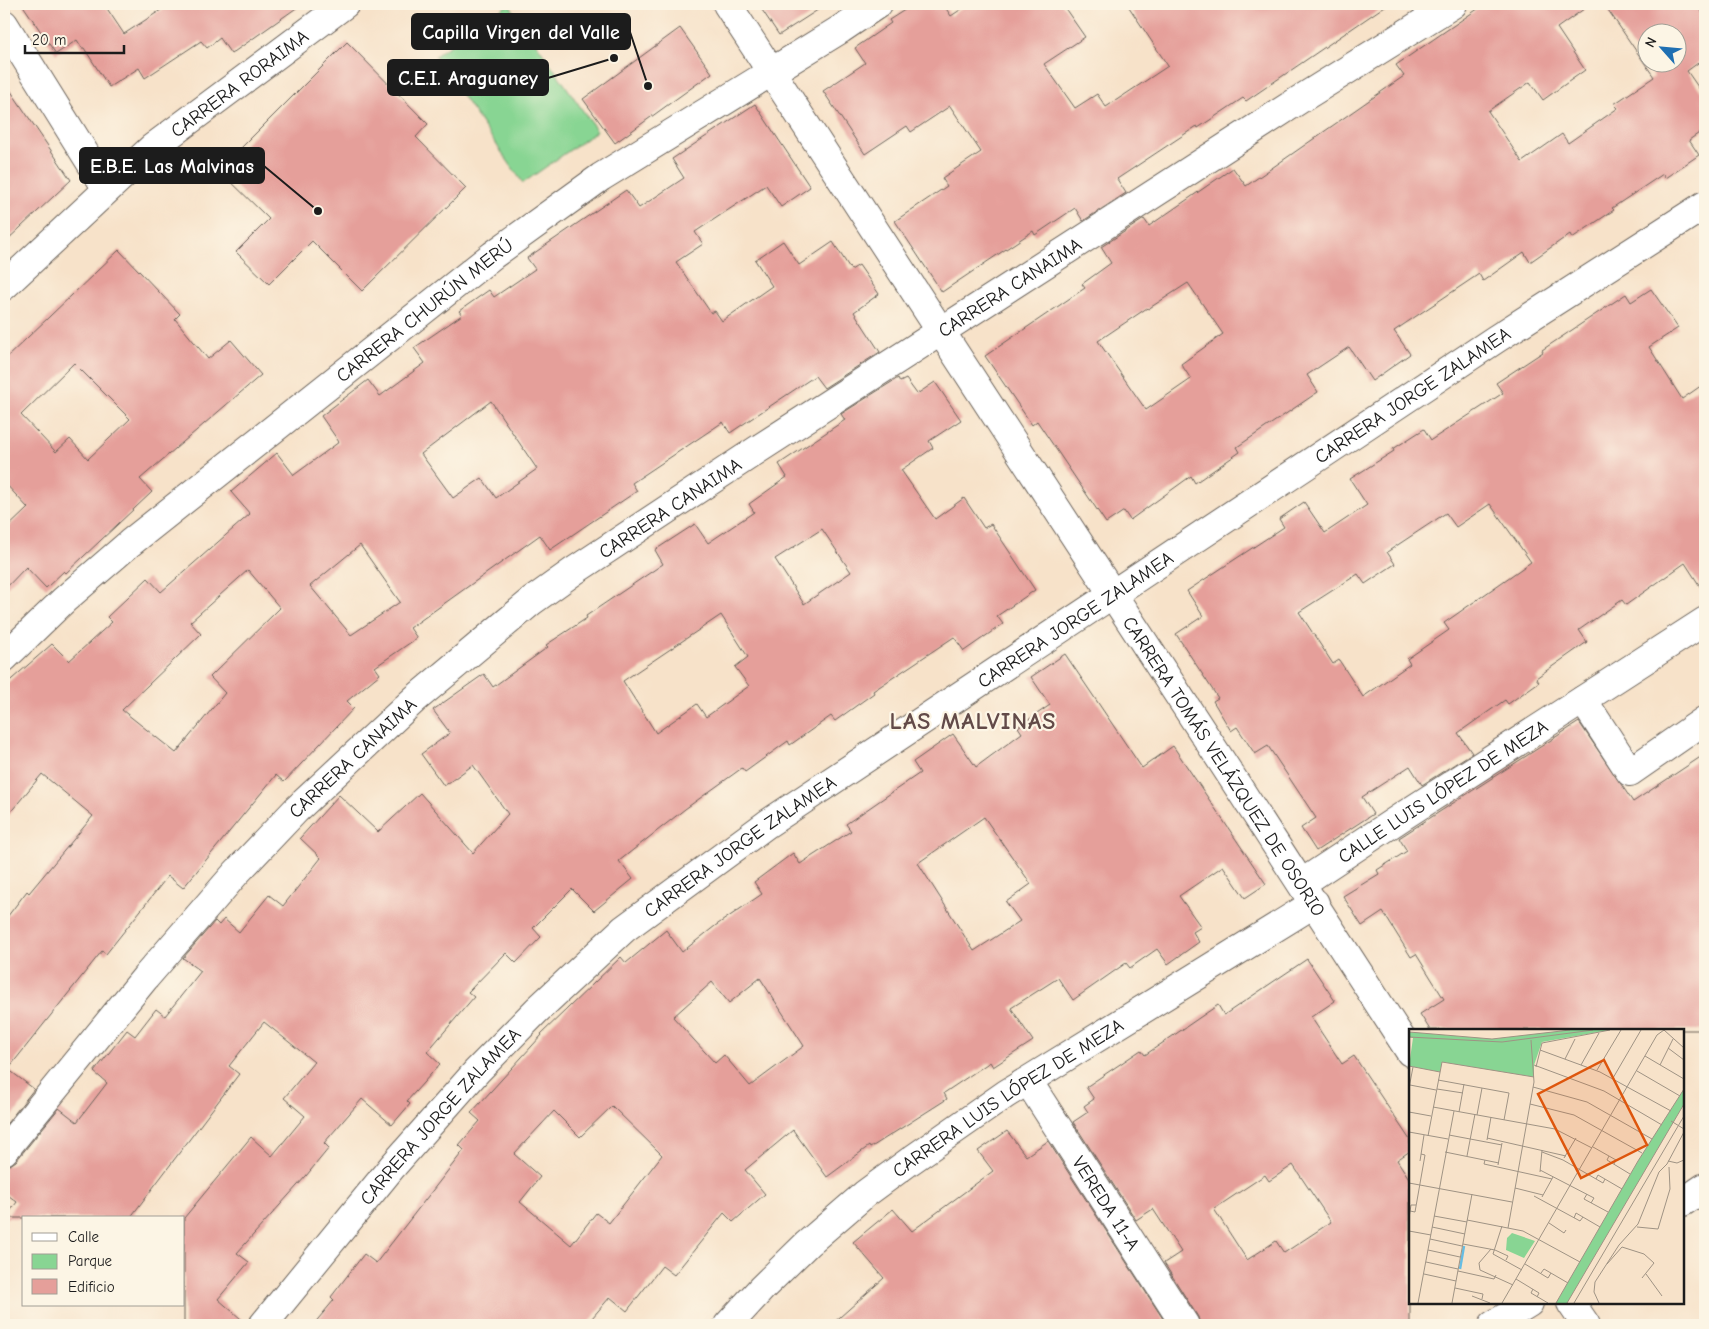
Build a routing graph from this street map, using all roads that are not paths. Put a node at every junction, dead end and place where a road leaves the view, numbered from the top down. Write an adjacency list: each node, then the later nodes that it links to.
1 (346, 4): 7 (street, CARRERA RORAIMA)
2 (727, 4): 6 (street, CARRERA TOMÁS VELÁZQUEZ DE OSORIO)
3 (878, 4): 6 (street, CARRERA CHURÚN MERÚ)
4 (1453, 4): 10 (street, CARRERA CANAIMA)
5 (4, 24): 7 (street)
6 (771, 72): 10 (street, CARRERA TOMÁS VELÁZQUEZ DE OSORIO); 13 (street, CARRERA CHURÚN MERÚ)
7 (107, 189): 9 (street, CARRERA RORAIMA)
8 (1705, 205): 11 (street, CARRERA JORGE ZALAMEA)
9 (4, 286)
10 (940, 332): 11 (street, CARRERA TOMÁS VELÁZQUEZ DE OSORIO); 19 (street, CARRERA CANAIMA)
11 (1113, 594): 16 (street, CARRERA TOMÁS VELÁZQUEZ DE OSORIO); 24 (street, CARRERA JORGE ZALAMEA)
12 (1705, 621): 14 (street, CALLE LUIS LÓPEZ DE MEZA)
13 (4, 658)
14 (1583, 700): 15 (street); 16 (street, CALLE LUIS LÓPEZ DE MEZA)
15 (1705, 720)
16 (1309, 893): 17 (street, CARRERA TOMÁS VELÁZQUEZ DE OSORIO); 18 (street, CARRERA LUIS LÓPEZ DE MEZA)
17 (1409, 1050)
18 (1028, 1081): 25 (street, CARRERA LUIS LÓPEZ DE MEZA); 26 (street, VEREDA 11-A)
19 (4, 1151)
20 (1705, 1187): 21 (street)
21 (1684, 1201)
22 (1527, 1304): 27 (street)
23 (1572, 1304): 28 (street)
24 (263, 1325)
25 (728, 1325)
26 (1185, 1325)
27 (1493, 1325)
28 (1586, 1325)

